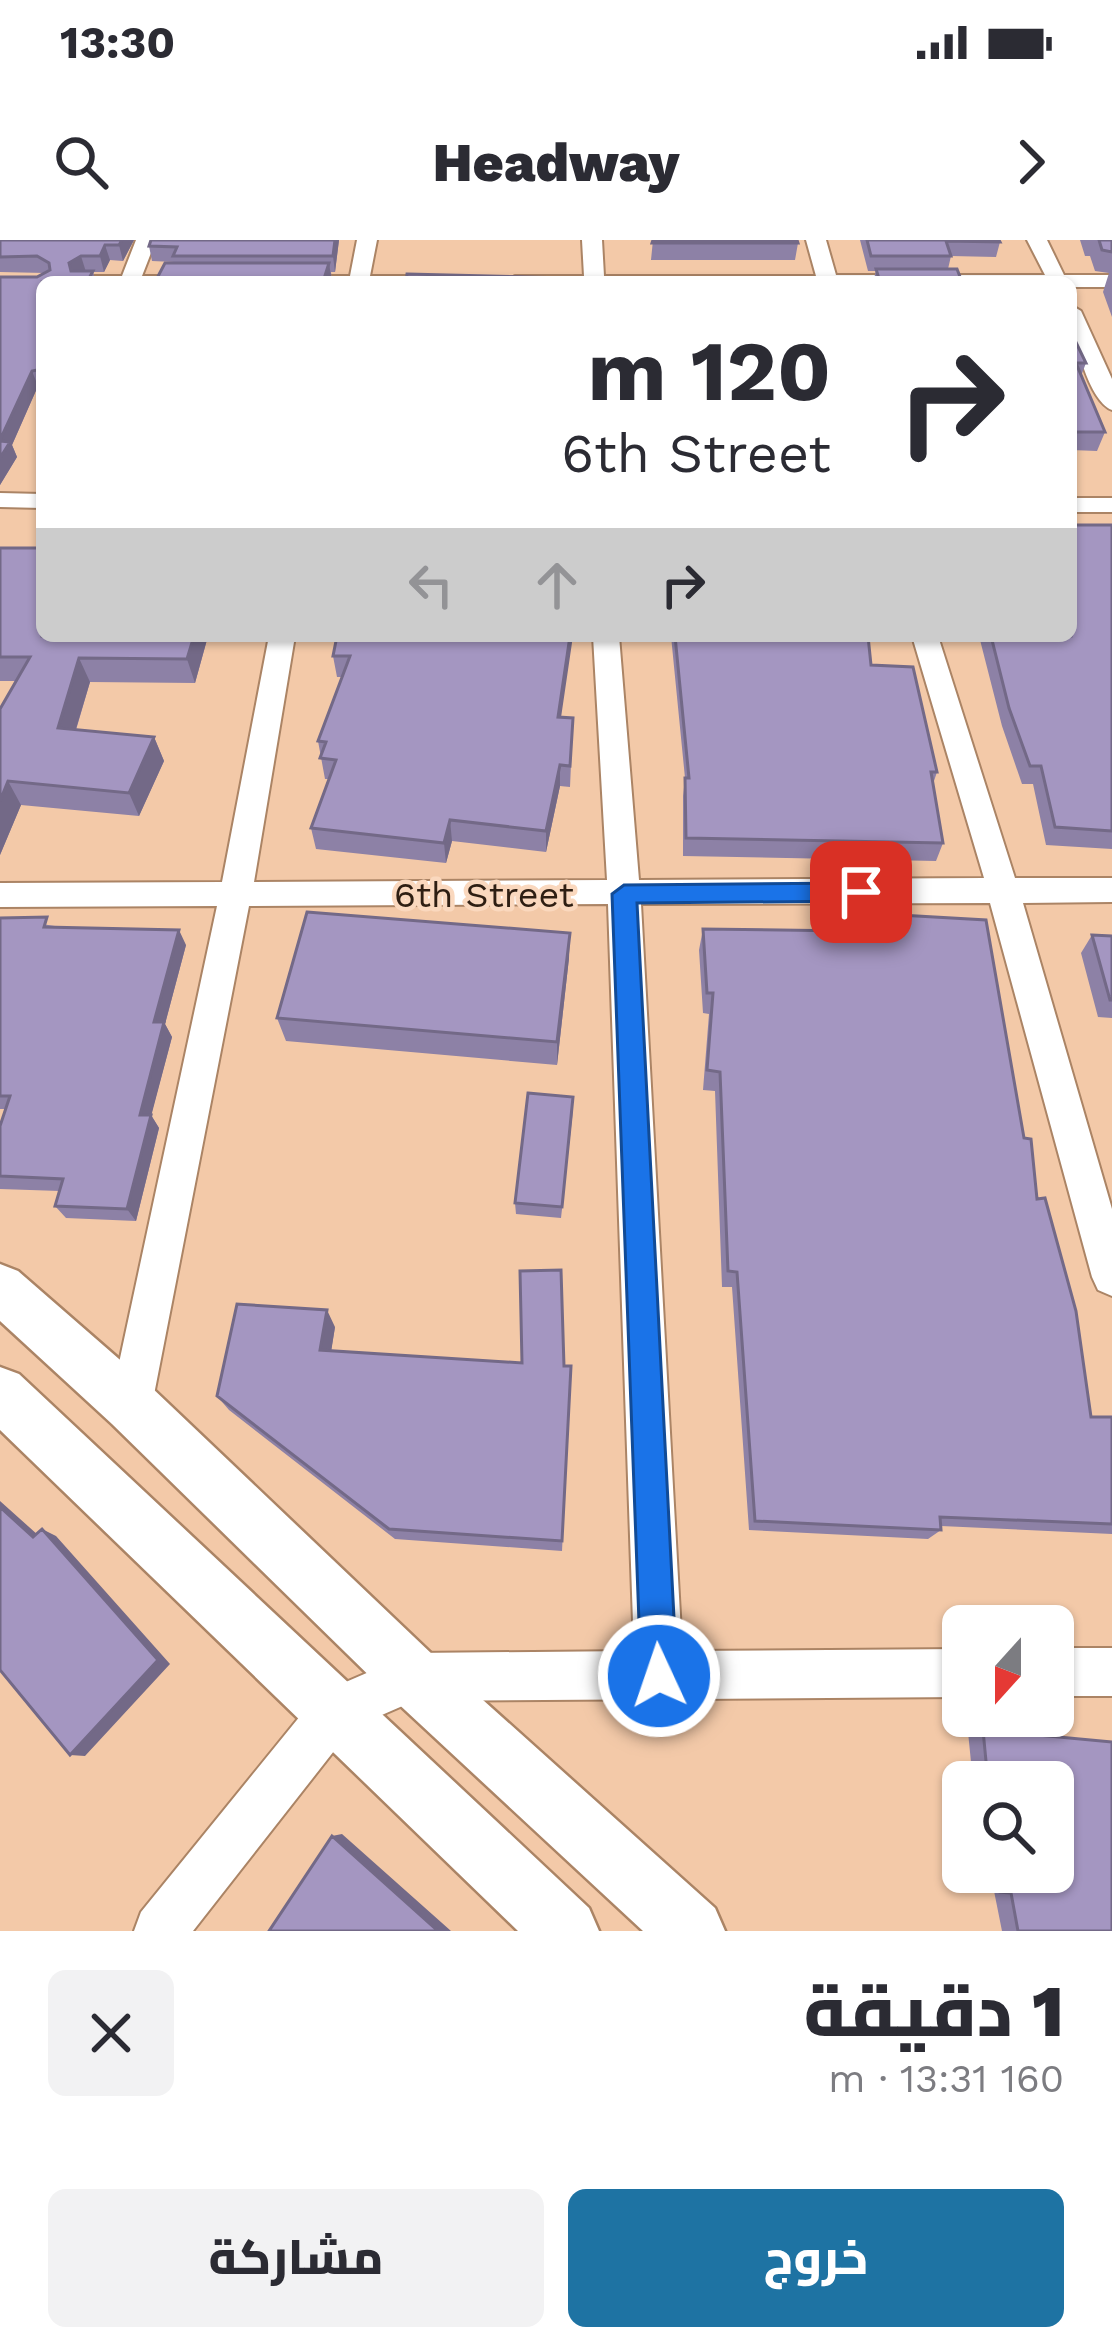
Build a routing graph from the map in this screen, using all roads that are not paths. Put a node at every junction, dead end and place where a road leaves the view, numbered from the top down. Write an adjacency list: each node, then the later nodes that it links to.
1 (146, 240): 6 (street)
2 (368, 240): 7 (street)
3 (592, 240): 8 (street)
4 (816, 240): 9 (street)
5 (1037, 240): 10 (street)
6 (132, 276)
7 (360, 276)
8 (594, 276)
9 (827, 276)
10 (1055, 276)
11 (1112, 280): 12 (street)
12 (1077, 281)
13 (1077, 324): 14 (street)
14 (1112, 404)
15 (36, 499): 16 (street)
16 (0, 500)
17 (1077, 505): 18 (street)
18 (1112, 505)
19 (281, 642): 26 (street)
20 (606, 642): 24 (street)
21 (927, 642): 22 (street)
22 (1003, 890): 23 (street, 6th Street); 24 (street, 6th Street); 27 (street)
23 (1112, 890)
24 (624, 894): 26 (street, 6th Street); 34 (street)
25 (0, 895): 26 (street, 6th Street)
26 (235, 896): 30 (street)
27 (1112, 1277)
28 (0, 1288): 30 (street)
29 (4, 1405): 36 (street)
30 (131, 1405): 35 (street)
31 (1074, 1672): 32 (street)
32 (1112, 1672)
33 (942, 1673): 34 (street)
34 (659, 1676): 35 (street)
35 (413, 1677): 36 (street); 39 (street)
36 (335, 1711): 37 (street); 38 (street)
37 (160, 1931)
38 (566, 1931)
39 (692, 1931)

